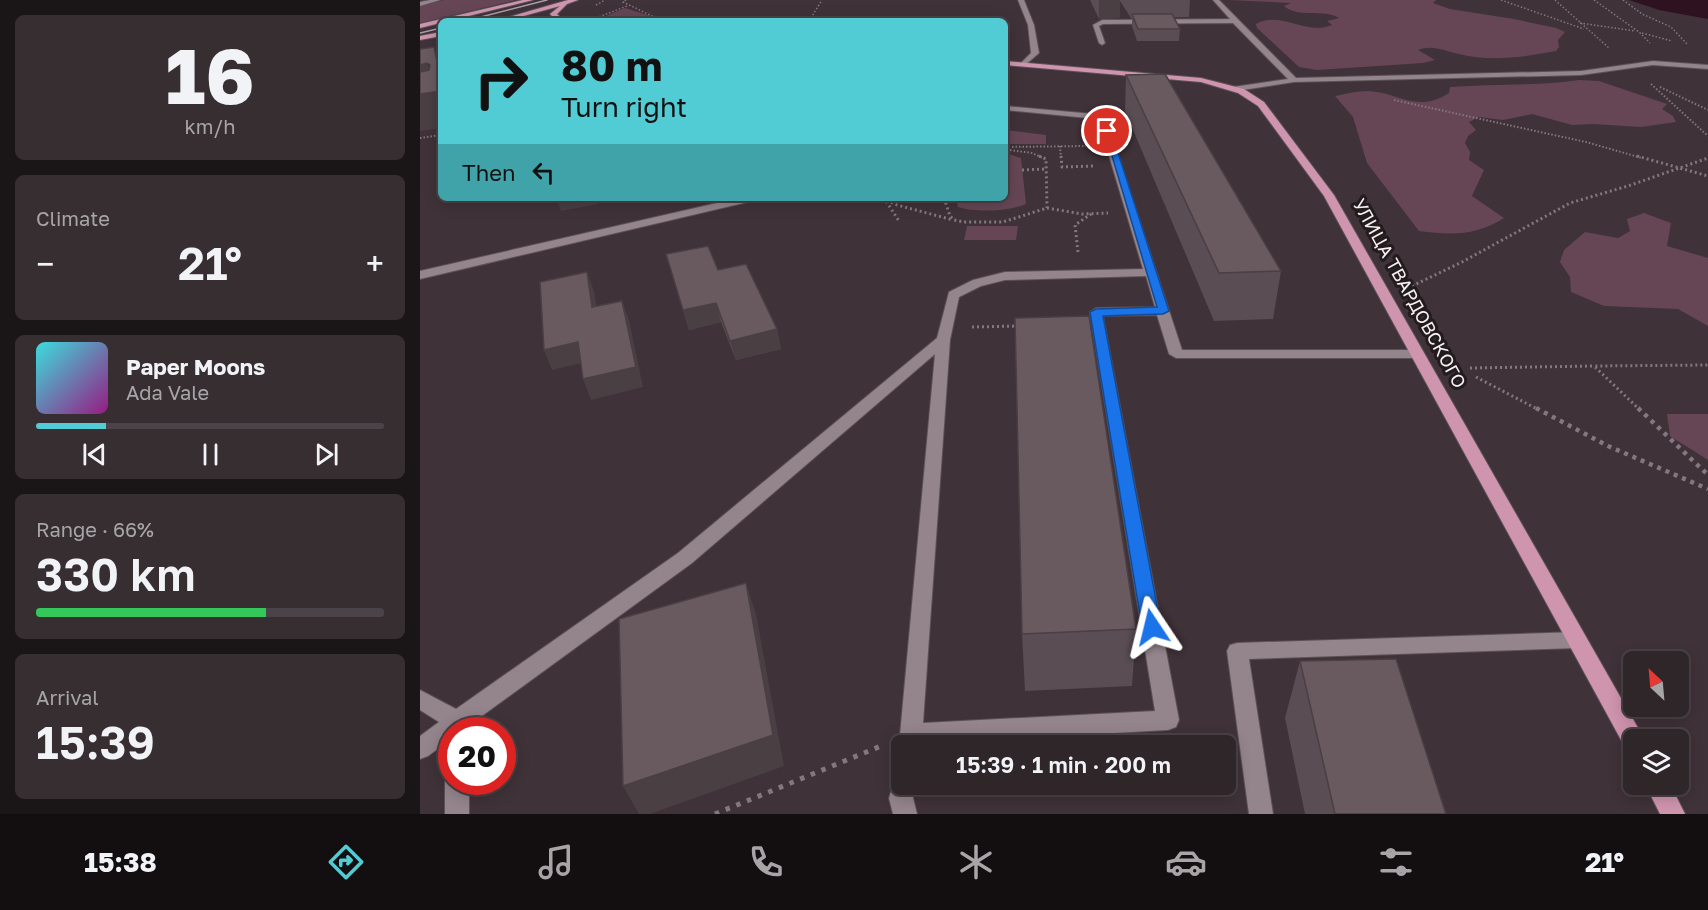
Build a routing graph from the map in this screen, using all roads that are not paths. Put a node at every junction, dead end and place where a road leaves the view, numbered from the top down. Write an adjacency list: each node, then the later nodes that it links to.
1 (436, 0): 6 (street)
2 (530, 0): 8 (main road)
3 (575, 0): 10 (main road); 11 (main road)
4 (1022, 0): 20 (street)
5 (1216, 0): 12 (street)
6 (420, 4)
7 (1123, 15): 14 (street)
8 (481, 16): 9 (main road)
9 (466, 18)
10 (509, 18)
11 (556, 18)
12 (1235, 21): 14 (street); 22 (street)
13 (438, 22): 15 (main road)
14 (1128, 22): 18 (street)
15 (420, 26)
16 (438, 35): 17 (main road)
17 (420, 38)
18 (1102, 42)
19 (1008, 63): 20 (main road, УЛИЦА ТВАРДОВСКОГО)
20 (1024, 64): 23 (main road, УЛИЦА ТВАРДОВСКОГО)
21 (1708, 67): 22 (street)
22 (1294, 80): 23 (street)
23 (1236, 89): 30 (main road, УЛИЦА ТВАРДОВСКОГО)
24 (1008, 108): 26 (street)
25 (739, 201): 27 (street)
26 (1151, 272): 28 (street); 29 (street)
27 (420, 275)
28 (1163, 311): 30 (street); 37 (street)
29 (944, 334): 34 (street); 36 (street)
30 (1416, 354): 31 (main road, УЛИЦА ТВАРДОВСКОГО)
31 (1577, 640): 35 (main road, УЛИЦА ТВАРДОВСКОГО); 45 (street)
32 (420, 699): 33 (street)
33 (445, 717)
34 (469, 717)
35 (1627, 729)
36 (911, 735)
37 (975, 735)
38 (438, 738): 39 (street)
39 (420, 749)
40 (457, 795): 43 (street)
41 (902, 795): 44 (street)
42 (1663, 795): 46 (main road)
43 (457, 814)
44 (905, 814)
45 (1261, 814)
46 (1674, 814)

